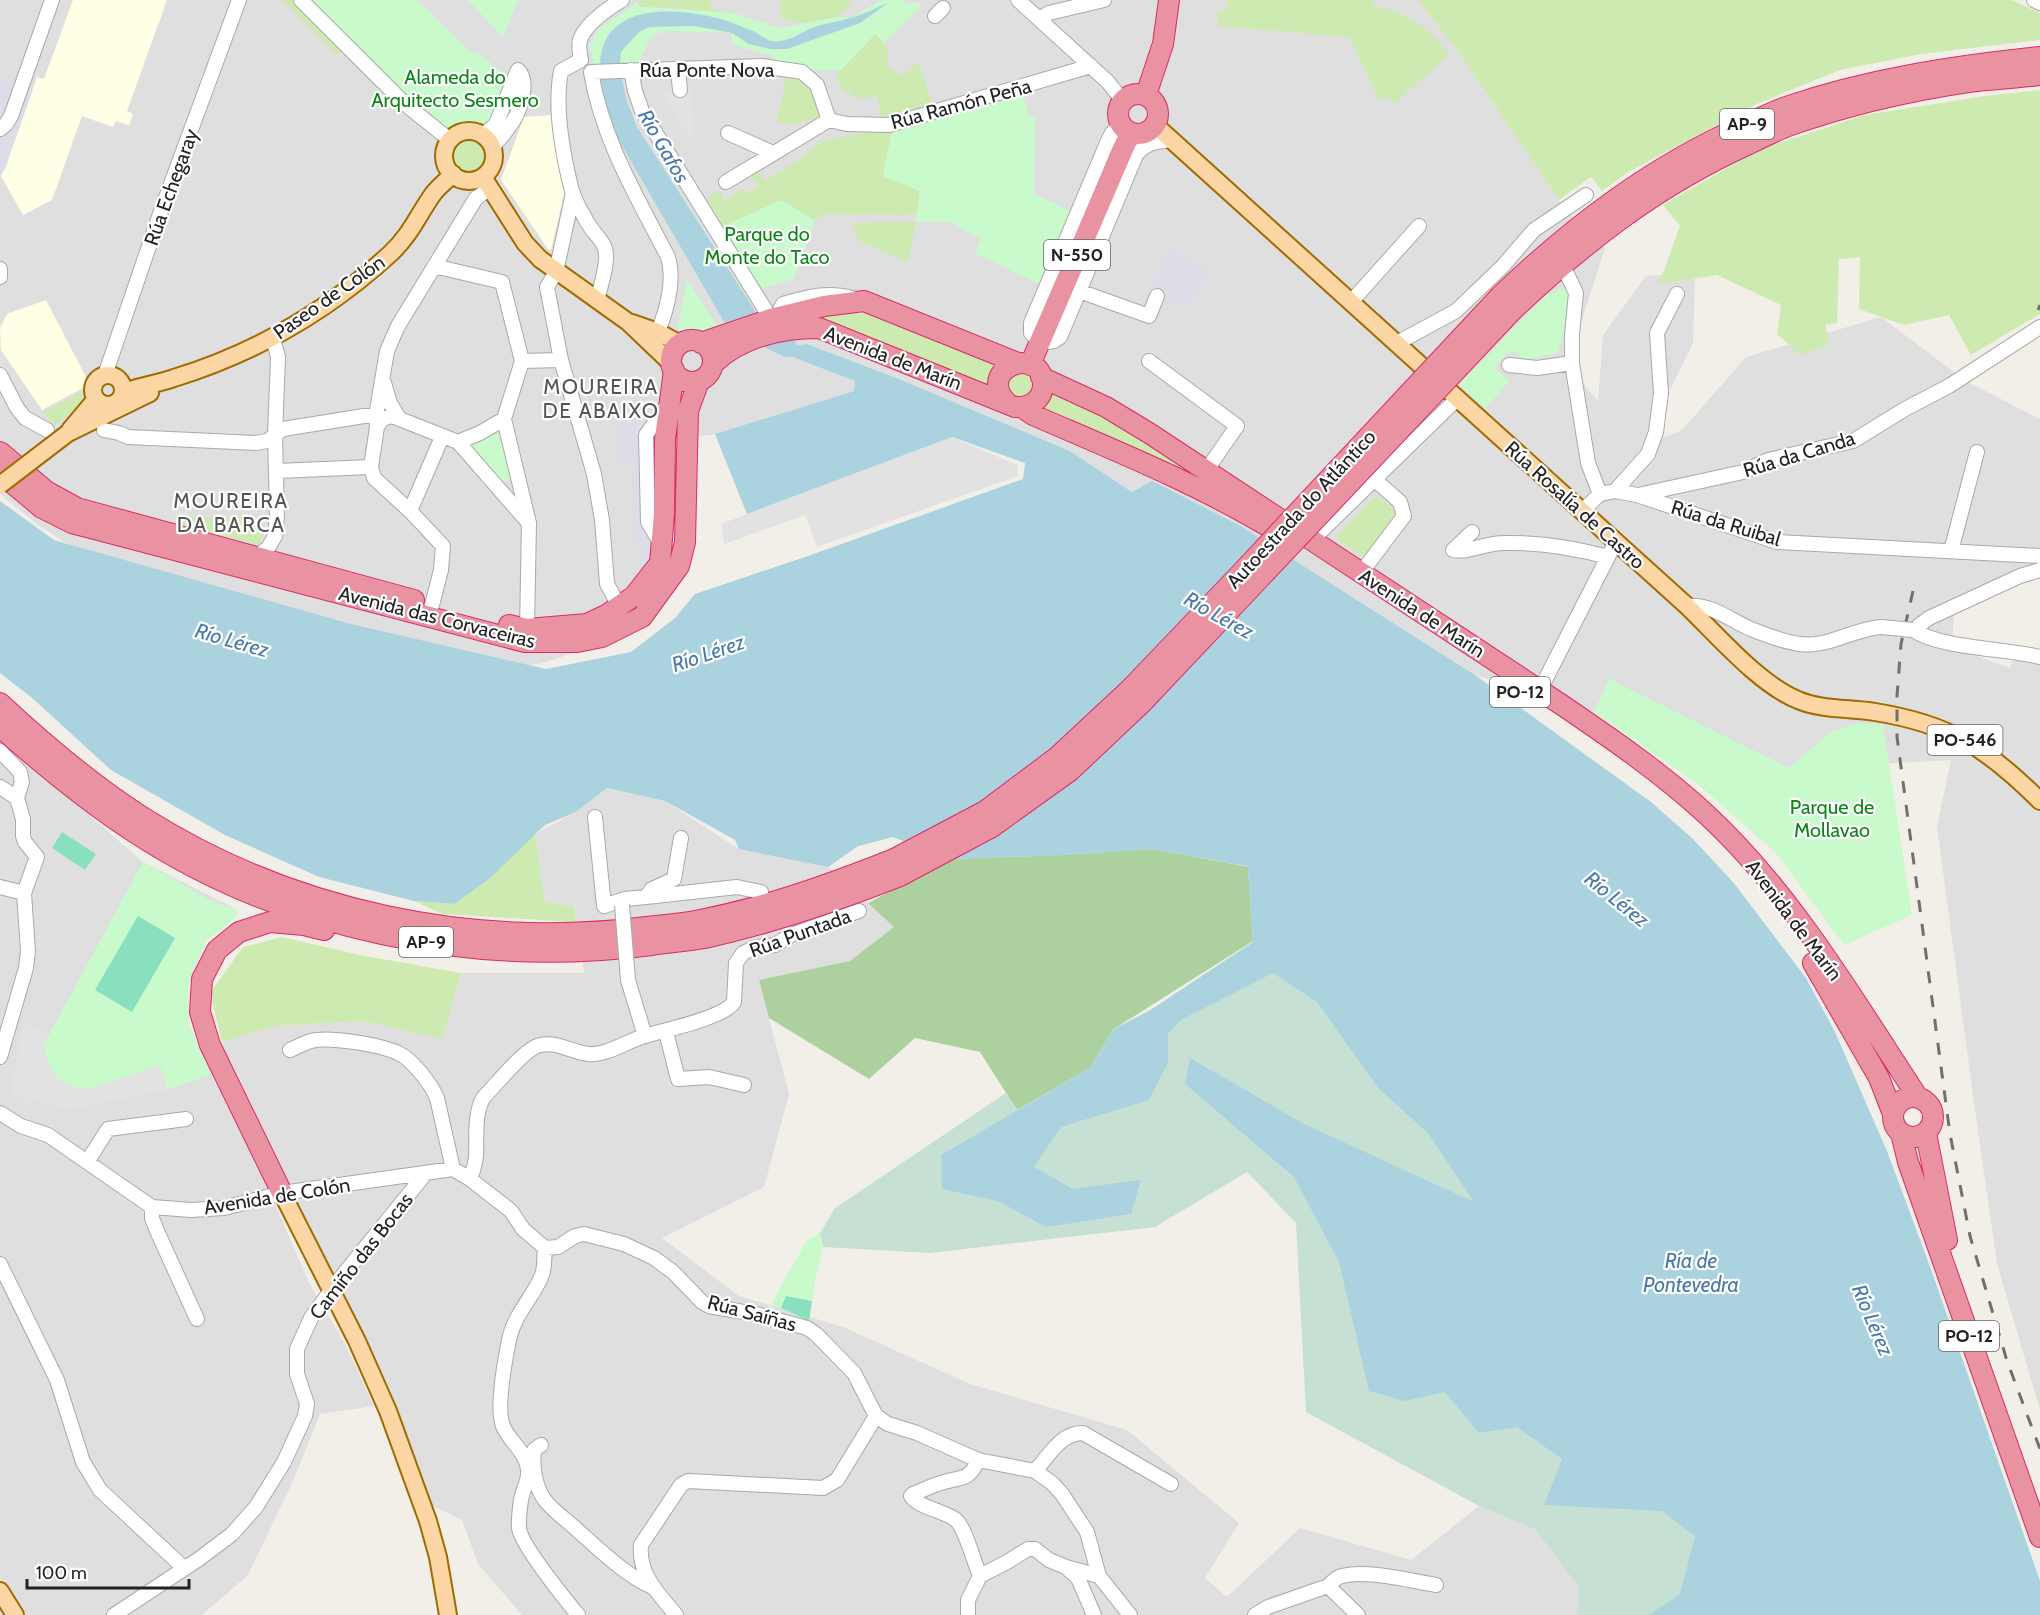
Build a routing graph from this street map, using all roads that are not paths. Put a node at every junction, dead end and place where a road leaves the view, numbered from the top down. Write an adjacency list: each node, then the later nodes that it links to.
1 (52, 0): 24 (street)
2 (239, 0): 66 (street, Rúa Echegaray)
3 (301, 0): 26 (street)
4 (622, 0): 12 (street)
5 (1018, 0): 10 (street)
6 (1104, 0): 10 (street)
7 (1168, 0): 19 (highway)
8 (2034, 0): 9 (street)
9 (2040, 3)
10 (1039, 19): 13 (street)
11 (2040, 57): 46 (highway, Autoestrada do Atlántico / AP-9)
12 (581, 60): 16 (street); 33 (street)
13 (1091, 66): 20 (street); 21 (street, Rúa Ramón Peña)
14 (678, 69): 15 (street, Rúa Ponte Nova); 18 (street); 21 (street, Rúa Ponte Nova)
15 (628, 70): 16 (street, Rúa Ponte Nova); 48 (street)
16 (595, 72): 50 (street)
17 (2040, 75): 46 (highway, Autoestrada do Atlántico / AP-9)
18 (680, 90)
19 (1146, 95): 20 (highway); 22 (highway)
20 (1123, 100): 23 (highway)
21 (829, 120): 28 (street)
22 (1155, 125): 23 (highway); 27 (main road, Rúa Rosalía de Castro)
23 (1125, 128): 30 (highway, N-550); 54 (street, N-550)
24 (0, 129)
25 (728, 133): 28 (street)
26 (450, 140): 29 (main road); 32 (main road)
27 (1171, 140): 30 (street); 45 (main road, Rúa Rosalía de Castro)
28 (773, 153): 31 (street)
29 (453, 174): 32 (main road); 52 (main road, Paseo de Colón)
30 (1119, 176): 41 (street); 54 (highway, N-550)
31 (726, 182)
32 (486, 183): 36 (street); 38 (main road)
33 (573, 193): 38 (street); 44 (street)
34 (1586, 195): 55 (street)
35 (1419, 226): 45 (street)
36 (434, 267): 58 (street); 68 (street)
37 (0, 269): 40 (street)
38 (556, 272): 44 (main road); 57 (street)
39 (1567, 274): 60 (street)
40 (0, 278)
41 (1079, 291): 43 (street); 54 (street)
42 (1677, 294): 95 (street)
43 (1157, 296)
44 (597, 301): 47 (main road)
45 (1351, 302): 55 (main road, Rúa Rosalía de Castro)
46 (1507, 303): 123 (highway, Autoestrada do Atlántico / AP-9, bridge)
47 (628, 322): 50 (main road); 63 (main road)
48 (772, 323): 51 (highway, Avenida de Marín); 64 (highway, Avenida de Marín); 74 (highway, Avenida de Marín)
49 (2040, 327): 96 (street, Rúa da Canda)
50 (658, 332): 56 (main road)
51 (744, 336): 53 (highway, Avenida de Marín); 61 (highway, Avenida de Marín)
52 (273, 338): 67 (main road, Paseo de Colón); 81 (street)
53 (701, 343): 56 (highway); 61 (highway)
54 (1040, 343): 64 (highway, N-550)
55 (1397, 343): 71 (main road, Rúa Rosalía de Castro)
56 (680, 344): 63 (highway)
57 (561, 360): 58 (street); 109 (street)
58 (522, 361): 76 (street)
59 (1149, 361): 88 (street)
60 (1572, 363): 62 (street); 94 (street)
61 (713, 364): 69 (highway)
62 (1509, 365)
63 (673, 367): 69 (highway); 109 (highway, Avenida das Corvaceiras)
64 (1030, 368): 74 (highway); 74 (highway); 88 (highway, Avenida de Marín / PO-12)
65 (0, 375): 78 (street)
66 (105, 375): 70 (main road); 73 (main road)
67 (173, 379): 70 (main road, Paseo de Colón); 80 (main road, Paseo de Colón)
68 (383, 381): 75 (street); 77 (street)
69 (699, 381): 89 (highway, Avenida das Corvaceiras)
70 (123, 389): 73 (main road)
71 (1458, 398): 90 (street); 98 (main road, Rúa Rosalía de Castro)
72 (1586, 398): 94 (street)
73 (96, 399): 80 (main road)
74 (1015, 406): 138 (highway, Avenida de Marín / PO-12)
75 (399, 418): 77 (street); 82 (street)
76 (504, 419): 83 (street); 91 (street)
77 (377, 421): 81 (street); 86 (street)
78 (48, 430)
79 (104, 430): 81 (street)
80 (68, 432): 92 (main road, bridge)
81 (275, 435): 87 (street)
82 (442, 437): 83 (street); 97 (street)
83 (458, 442): 93 (street)
84 (0, 452): 104 (highway, Avenida das Corvaceiras)
85 (1977, 452): 103 (street)
86 (371, 467): 87 (street); 97 (street)
87 (277, 471): 104 (street)
88 (1206, 471): 101 (highway, Avenida de Marín / PO-12)
89 (0, 473)
90 (1374, 479): 101 (street); 107 (street)
91 (519, 482): 93 (street); 99 (street)
92 (0, 484)
93 (498, 489): 99 (street)
94 (1599, 491): 95 (street, Rúa da Ruibal); 98 (street)
95 (1615, 491): 96 (street, Rúa da Ruibal)
96 (1637, 495): 103 (street, Rúa da Ruibal)
97 (410, 511): 108 (street)
98 (1582, 511): 102 (main road, Rúa Rosalía de Castro)
99 (529, 523): 111 (street)
100 (1472, 532): 102 (street)
101 (1312, 540): 107 (highway, Avenida de Marín / PO-12)
102 (1612, 550): 110 (main road, Rúa Rosalía de Castro); 114 (street)
103 (1952, 551): 105 (street, Rúa da Ruibal)
104 (257, 556): 108 (highway, Avenida das Corvaceiras)
105 (2040, 556)
106 (2040, 570): 112 (street)
107 (1361, 573): 114 (highway, Avenida de Marín / PO-12)
108 (432, 605): 111 (highway, Avenida das Corvaceiras)
109 (619, 606): 111 (highway, Avenida das Corvaceiras)
110 (1687, 606): 112 (street, bridge); 120 (main road, Rúa Rosalía de Castro / PO-546)
111 (527, 629)
112 (1913, 630): 113 (street)
113 (2040, 657)
114 (1540, 690): 136 (highway, Avenida de Marín / PO-12)
115 (0, 703): 123 (highway, Autoestrada do Atlántico / AP-9)
116 (0, 727): 130 (highway, Autoestrada do Atlántico / AP-9)
117 (0, 751): 119 (street)
118 (0, 787): 119 (street)
119 (17, 798): 126 (street)
120 (2040, 801)
121 (595, 817): 128 (street)
122 (681, 838): 127 (street)
123 (897, 868): 130 (highway, Autoestrada do Atlántico / AP-9)
124 (0, 887): 126 (street)
125 (762, 892): 127 (street)
126 (24, 893): 134 (street)
127 (646, 897): 128 (street)
128 (623, 902): 132 (street, bridge)
129 (859, 911): 131 (street, Rúa Puntada)
130 (491, 950): 146 (highway, AP-9)
131 (666, 1032): 132 (street, Rúa Puntada); 135 (street)
132 (645, 1036): 145 (street, Rúa Puntada)
133 (290, 1050): 143 (street)
134 (0, 1057)
135 (744, 1084)
136 (1917, 1096): 138 (highway); 141 (highway)
137 (0, 1113): 142 (street)
138 (1893, 1114): 140 (highway)
139 (186, 1119): 142 (street)
140 (1901, 1133): 141 (highway); 158 (highway, PO-12)
141 (1926, 1133): 157 (highway, PO-12)
142 (87, 1162): 147 (street)
143 (453, 1169): 144 (street, Avenida de Colón); 145 (street)
144 (426, 1173): 146 (street, Avenida de Colón); 150 (street, Camiño das Bocas)
145 (470, 1179): 148 (street)
146 (282, 1193): 147 (street, Avenida de Colón); 150 (main road)
147 (152, 1207): 151 (street)
148 (545, 1248): 152 (street, Rúa Saíñas); 170 (street)
149 (0, 1264): 160 (street)
150 (330, 1291): 160 (street, Camiño das Bocas); 169 (main road)
151 (197, 1319)
152 (876, 1416): 154 (street); 165 (street)
153 (541, 1445): 165 (street)
154 (978, 1460): 155 (street); 161 (street)
155 (1035, 1471): 156 (street); 162 (street)
156 (1171, 1484)
157 (2040, 1500)
158 (2040, 1537)
159 (1066, 1567): 161 (street); 162 (street); 173 (street)
160 (184, 1568): 168 (street, Camiño das Bocas)
161 (980, 1576): 172 (street)
162 (1099, 1576): 174 (street)
163 (1328, 1586): 164 (street); 175 (street); 176 (street)
164 (1436, 1586)
165 (652, 1587): 171 (street)
166 (0, 1593): 167 (main road)
167 (15, 1615)
168 (114, 1615)
169 (448, 1615)
170 (578, 1615)
171 (676, 1615)
172 (968, 1615)
173 (1094, 1615)
174 (1130, 1615)
175 (1255, 1615)
176 (1358, 1615)

